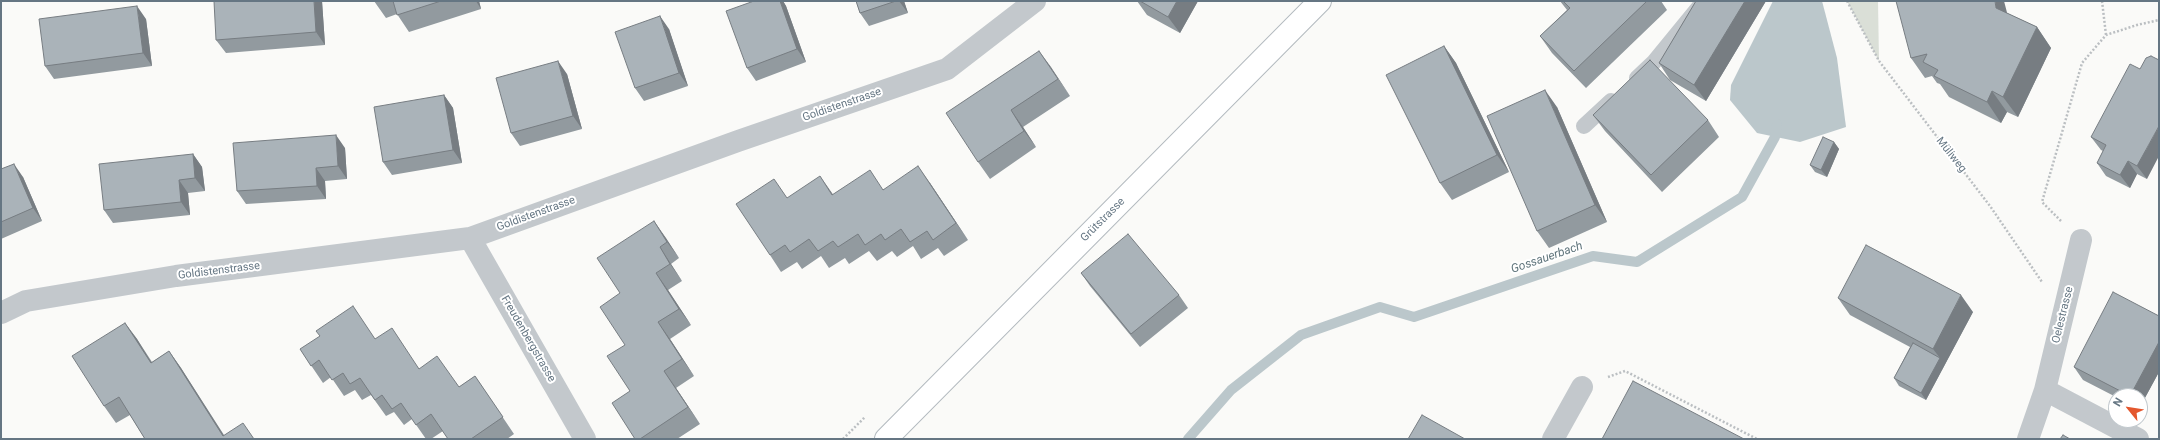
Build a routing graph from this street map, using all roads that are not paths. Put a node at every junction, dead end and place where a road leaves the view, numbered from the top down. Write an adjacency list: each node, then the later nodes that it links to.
1 (1035, 1): 5 (street, Goldistenstrasse)
2 (1320, 1): 11 (main road, Grütstrasse)
3 (1704, 1): 4 (lane)
4 (1584, 126)
5 (470, 238): 7 (street, Goldistenstrasse); 10 (street, Freudenbergstrasse)
6 (2082, 240): 9 (street, Oelestrasse)
7 (1, 313)
8 (1582, 387): 12 (street)
9 (2045, 390): 13 (street, Oelestrasse); 14 (street)
10 (585, 439)
11 (886, 439)
12 (1553, 439)
13 (2028, 439)
14 (2138, 439)

